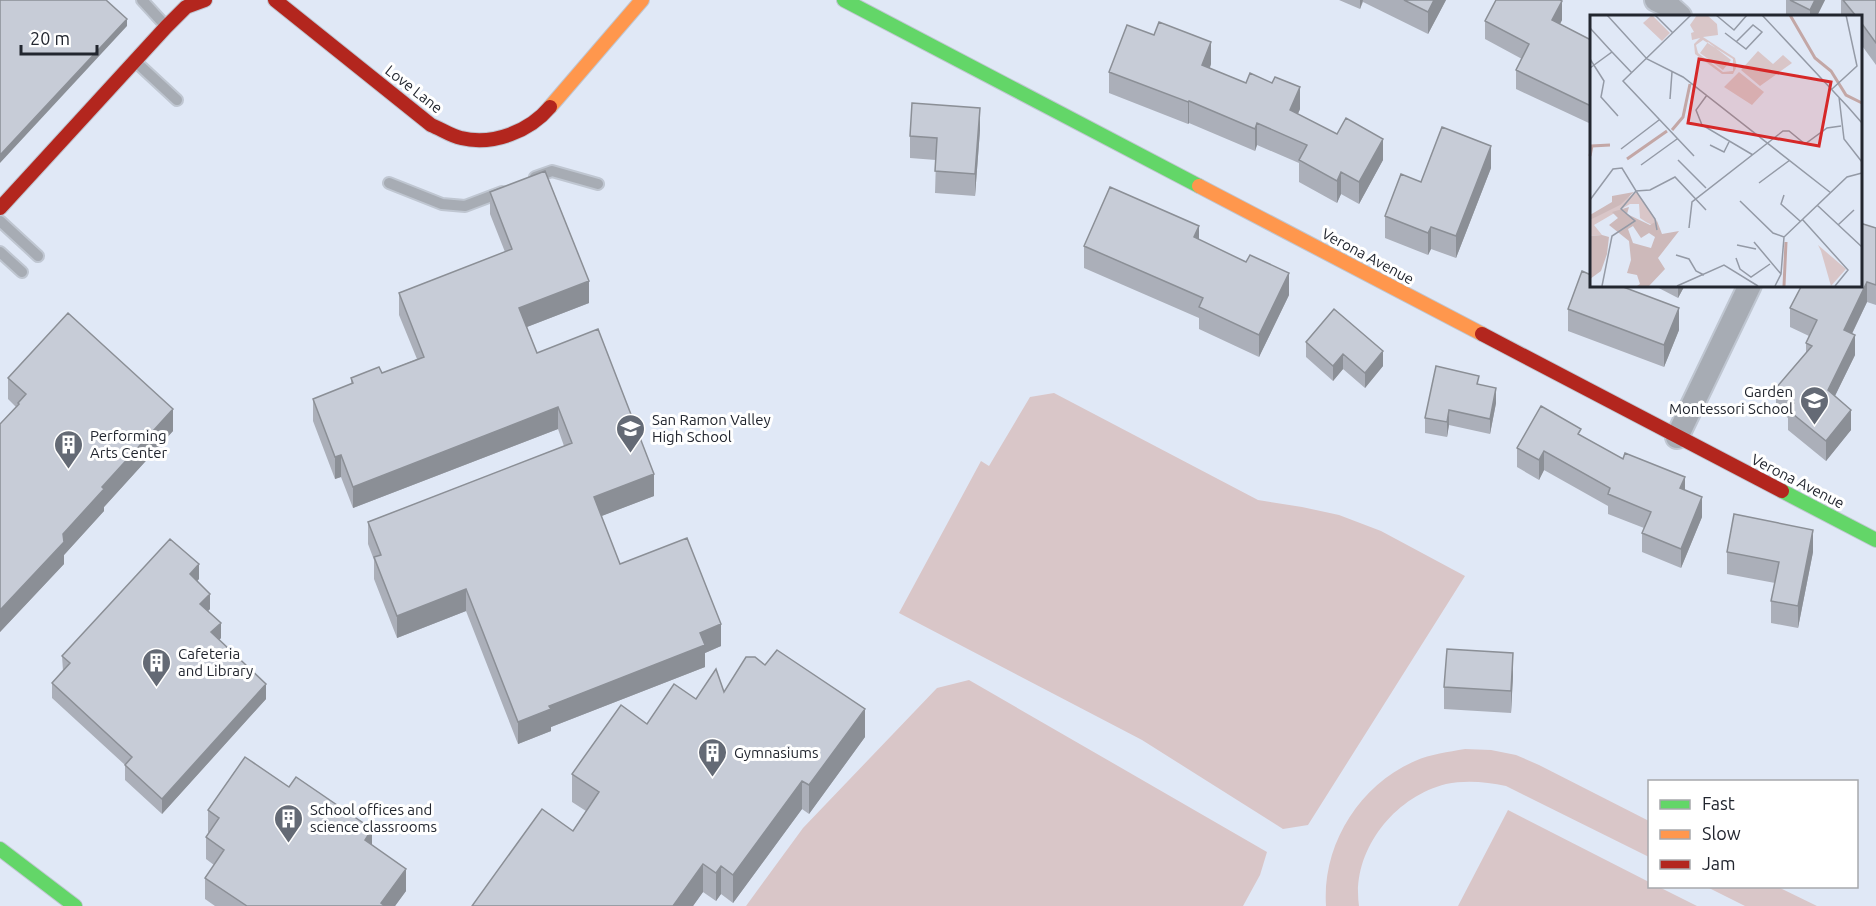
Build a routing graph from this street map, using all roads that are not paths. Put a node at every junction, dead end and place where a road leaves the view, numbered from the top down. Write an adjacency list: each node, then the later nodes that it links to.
1 (142, 0): 8 (lane)
2 (205, 0): 8 (street)
3 (275, 0): 4 (street, Love Lane)
4 (642, 0)
5 (844, 0): 19 (street, Verona Avenue)
6 (1656, 0): 7 (street)
7 (1679, 15)
8 (166, 27): 9 (street)
9 (135, 62): 10 (lane); 13 (street)
10 (177, 100)
11 (388, 183): 12 (lane)
12 (598, 184)
13 (0, 208)
14 (0, 221): 16 (lane)
15 (0, 252): 17 (lane)
16 (38, 256)
17 (22, 272)
18 (1750, 286): 19 (street)
19 (1677, 437): 20 (street, Verona Avenue)
20 (1876, 540)
21 (0, 849): 22 (street)
22 (75, 906)

